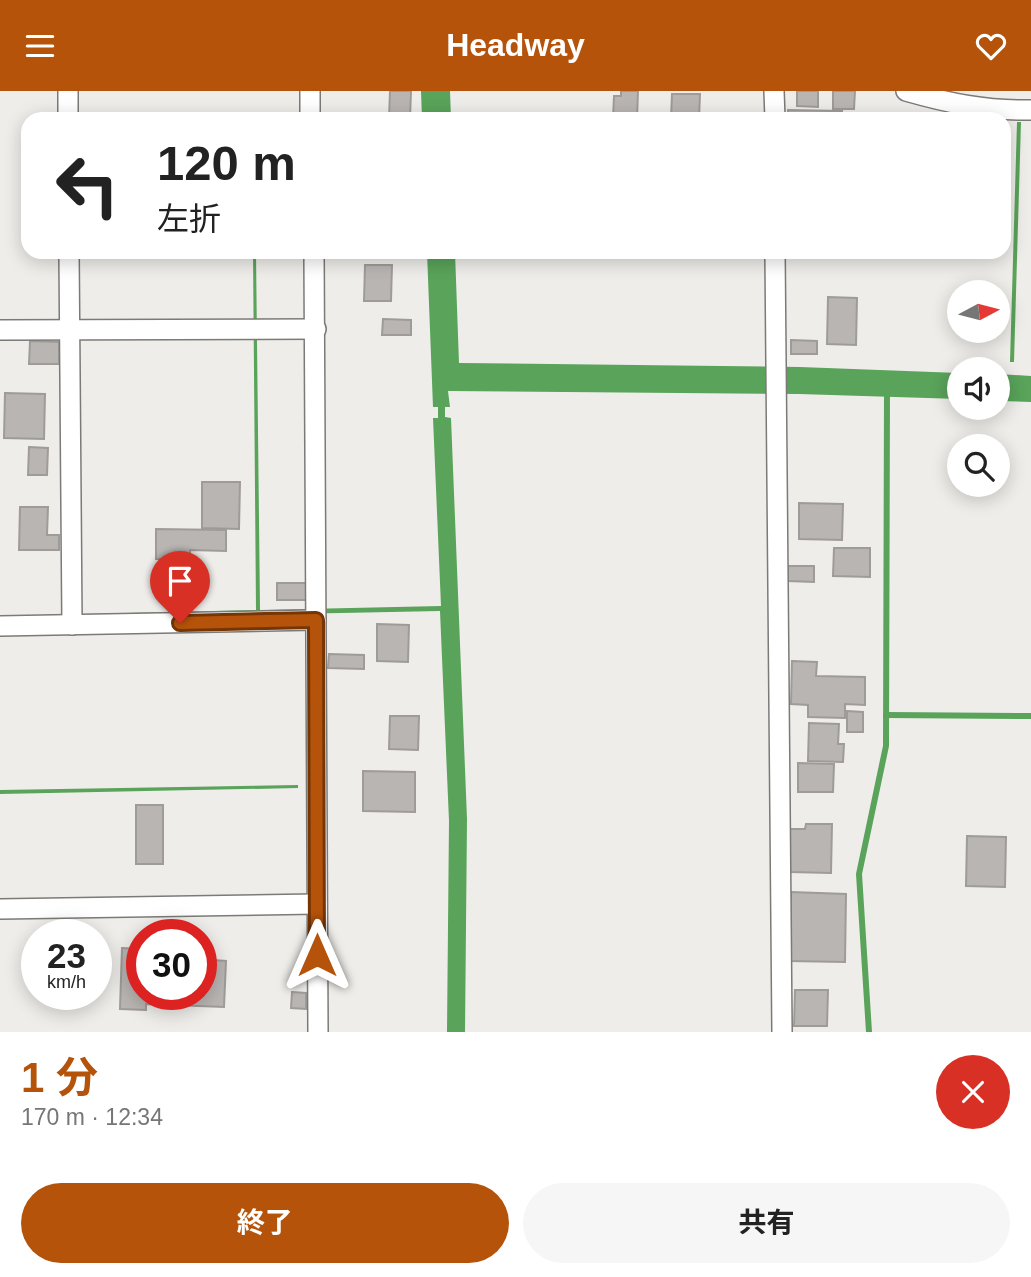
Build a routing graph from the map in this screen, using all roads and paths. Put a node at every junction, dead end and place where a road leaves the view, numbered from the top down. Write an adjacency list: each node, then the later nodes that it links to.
1 (68, 91): 6 (street)
2 (310, 91): 7 (street)
3 (774, 91): 8 (street)
4 (906, 91): 5 (street)
5 (1031, 110)
6 (68, 112)
7 (310, 112)
8 (775, 112)
9 (69, 259): 12 (street)
10 (314, 259): 13 (street)
11 (775, 259): 21 (street)
12 (70, 328): 13 (street); 14 (street); 16 (street)
13 (316, 329): 15 (street)
14 (0, 330)
15 (315, 611): 16 (street); 18 (street)
16 (72, 616): 17 (street)
17 (0, 626)
18 (317, 904): 19 (street); 20 (street)
19 (0, 909)
20 (318, 1032)
21 (782, 1032)

